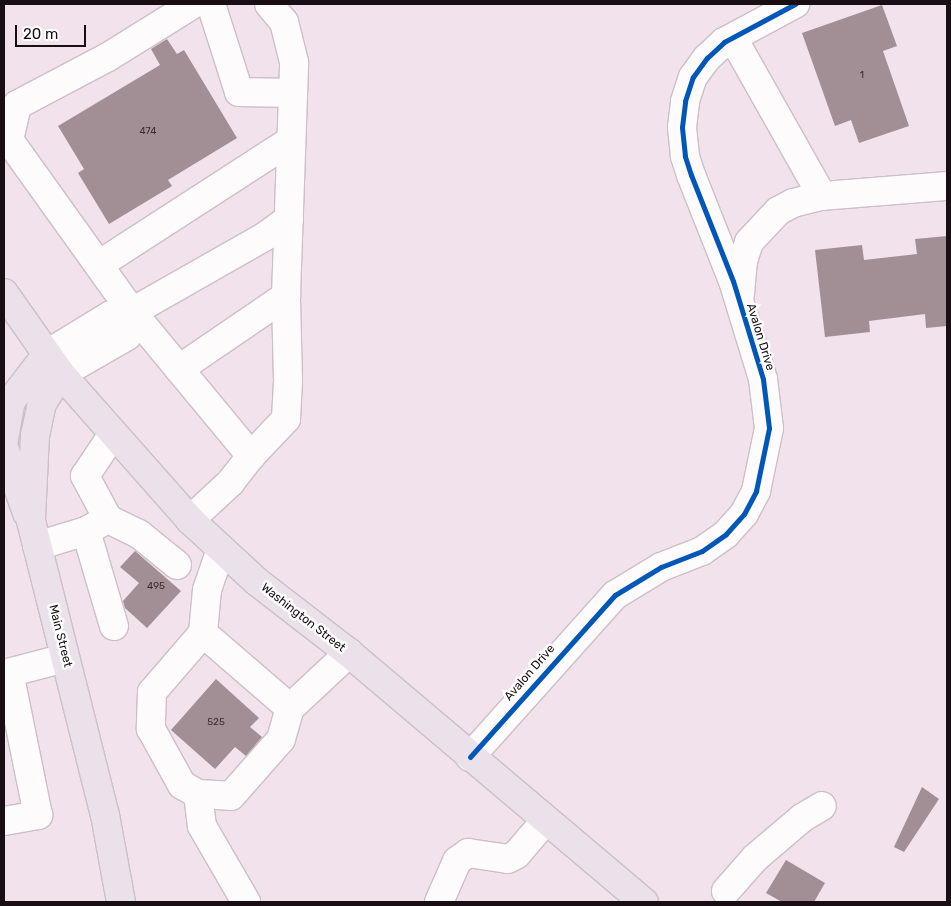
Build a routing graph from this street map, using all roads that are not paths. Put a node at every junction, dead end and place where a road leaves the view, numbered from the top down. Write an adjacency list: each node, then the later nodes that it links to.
1 (193, 4): 7 (street)
2 (212, 4): 6 (street)
3 (269, 4): 6 (street)
4 (795, 4): 5 (street, Avalon Drive)
5 (724, 42): 10 (street); 15 (street, Avalon Drive)
6 (292, 93): 8 (street)
7 (7, 141): 12 (street)
8 (290, 141): 11 (street); 12 (street)
9 (947, 186): 10 (street, Avalon Drive)
10 (822, 196): 15 (street, Avalon Drive)
11 (289, 219): 14 (street); 16 (street)
12 (100, 264): 16 (street)
13 (4, 293): 17 (main road, Washington Street)
14 (286, 296): 18 (street); 22 (street)
15 (740, 306): 34 (street, Avalon Drive)
16 (132, 312): 17 (street); 18 (street)
17 (54, 364): 19 (main road, Washington Street); 20 (main road); 25 (main road, Main Street)
18 (179, 369): 22 (street)
19 (113, 434): 23 (main road, Washington Street); 24 (street)
20 (4, 439)
21 (4, 448): 25 (main road)
22 (251, 456): 23 (street)
23 (190, 520): 26 (main road, Washington Street)
24 (97, 525): 25 (street); 27 (street); 28 (street)
25 (34, 533): 31 (main road, Main Street)
26 (221, 549): 29 (street); 30 (main road, Washington Street)
27 (177, 565)
28 (114, 626)
29 (203, 633): 33 (street); 35 (street)
30 (349, 653): 33 (street); 34 (main road, Washington Street)
31 (65, 658): 32 (street); 40 (main road, Main Street)
32 (6, 673): 37 (street)
33 (290, 708): 35 (street)
34 (470, 757): 38 (main road, Washington Street)
35 (198, 794): 41 (street)
36 (822, 806): 39 (street)
37 (4, 821)
38 (545, 821): 42 (street); 43 (main road, Washington Street)
39 (726, 898)
40 (121, 902)
41 (246, 902)
42 (438, 902)
43 (644, 902)

